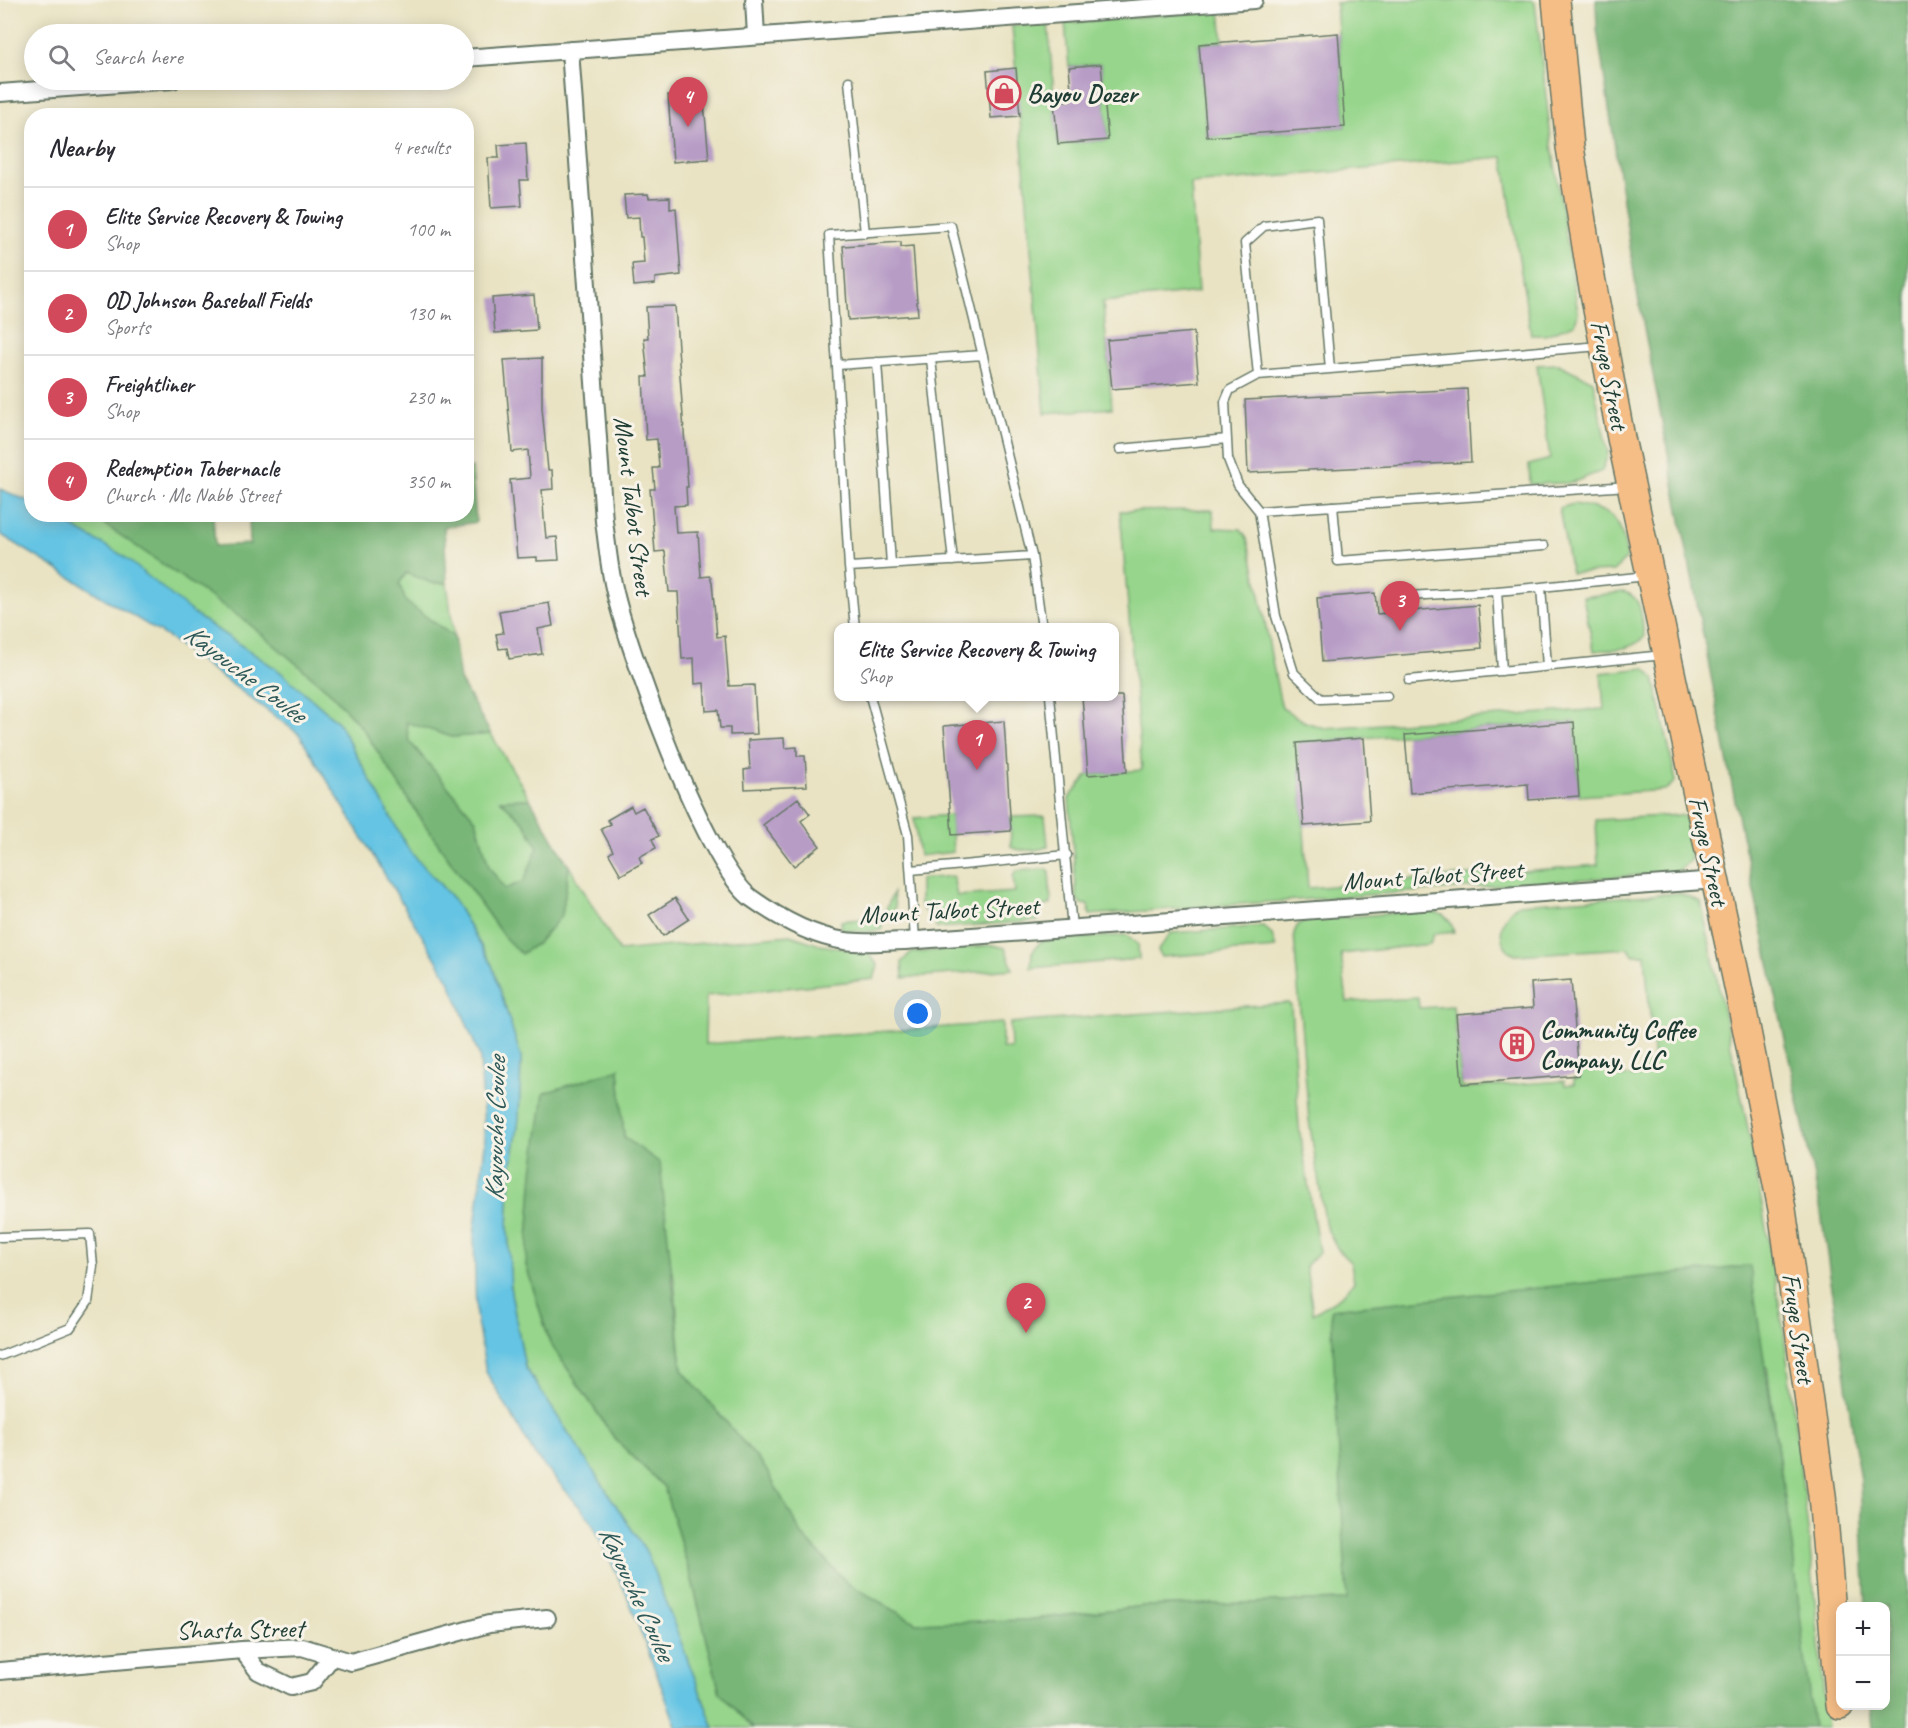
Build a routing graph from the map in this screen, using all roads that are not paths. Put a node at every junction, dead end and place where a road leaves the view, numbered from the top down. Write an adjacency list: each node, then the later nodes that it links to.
1 (754, 0): 5 (street)
2 (1254, 0): 4 (street)
3 (1556, 0): 12 (main road, Fruge Street)
4 (1023, 8): 5 (street)
5 (756, 36): 6 (street)
6 (570, 50): 7 (street); 46 (street, Mount Talbot Street)
7 (474, 57)
8 (849, 81): 11 (lane)
9 (40, 90): 10 (street)
10 (0, 93)
11 (865, 233): 13 (lane); 16 (lane)
12 (1604, 346): 17 (lane); 21 (main road, Fruge Street)
13 (983, 355): 14 (lane); 25 (lane)
14 (931, 359): 15 (lane); 26 (lane)
15 (877, 362): 16 (lane); 27 (lane)
16 (837, 365): 28 (lane)
17 (1330, 369): 18 (lane); 18 (lane)
18 (1258, 375): 19 (lane)
19 (1227, 439): 20 (lane); 23 (lane)
20 (1120, 449)
21 (1632, 486): 22 (lane); 29 (main road, Fruge Street)
22 (1332, 506): 23 (lane); 24 (lane)
23 (1259, 511): 39 (lane)
24 (1544, 546)
25 (1032, 556): 26 (lane); 34 (lane)
26 (953, 561): 27 (lane)
27 (891, 564): 28 (lane)
28 (849, 567): 33 (lane)
29 (1651, 575): 30 (lane); 35 (main road, Fruge Street)
30 (1541, 587): 31 (lane); 36 (lane)
31 (1497, 591): 32 (lane); 37 (lane)
32 (1390, 597)
33 (855, 623)
34 (1041, 623)
35 (1667, 654): 36 (lane); 44 (main road, Fruge Street)
36 (1546, 666): 37 (lane)
37 (1502, 671): 38 (lane)
38 (1409, 680)
39 (1387, 696)
40 (871, 701): 43 (lane)
41 (1051, 701): 42 (lane)
42 (1067, 855): 43 (lane); 45 (lane)
43 (911, 870): 46 (lane)
44 (1716, 880): 45 (street, Mount Talbot Street); 52 (main road, Fruge Street)
45 (1072, 928): 46 (street, Mount Talbot Street)
46 (915, 940)
47 (0, 1237): 48 (lane)
48 (0, 1356)
49 (547, 1618): 51 (street, Shasta Street)
50 (242, 1650): 51 (street, Shasta Street); 51 (street); 53 (street, Shasta Street)
51 (331, 1658)
52 (1836, 1658)
53 (0, 1671)
54 (1840, 1710): 55 (main road, Fruge Street)
55 (1842, 1728)

